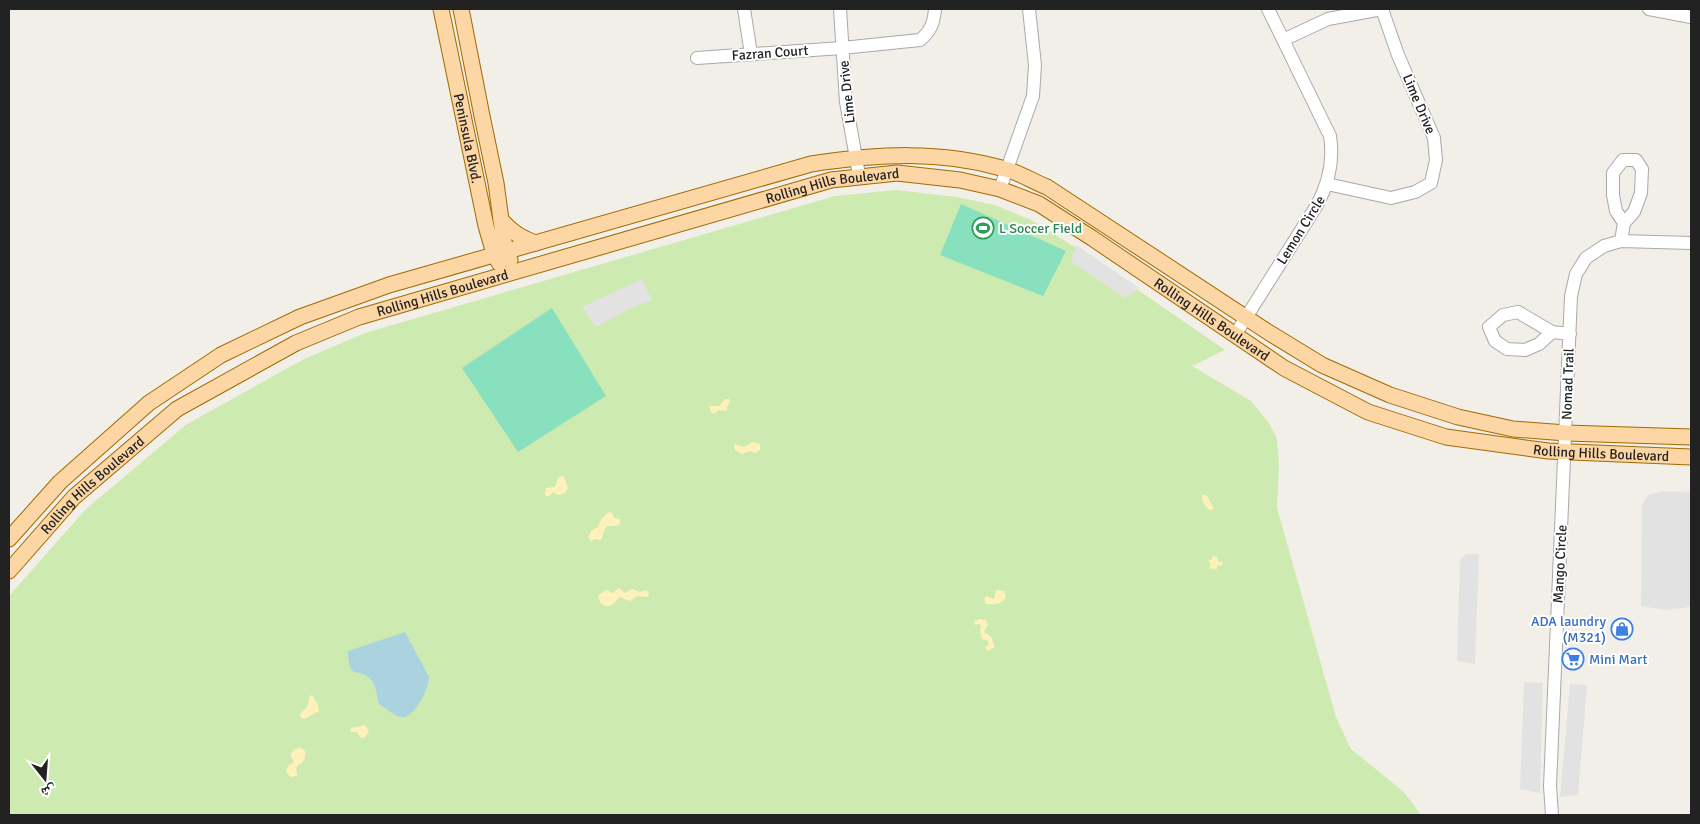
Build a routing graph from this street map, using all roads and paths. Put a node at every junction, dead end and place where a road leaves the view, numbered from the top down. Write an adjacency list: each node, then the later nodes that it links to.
1 (440, 9): 24 (main road, Peninsula Blvd.)
2 (461, 9): 21 (main road, Peninsula Blvd.)
3 (744, 9): 13 (street)
4 (840, 9): 12 (street, Lime Drive)
5 (935, 9): 12 (street, Fazran Court)
6 (1029, 9): 16 (street)
7 (1268, 9): 11 (street, Lemon Circle)
8 (1382, 9): 11 (street); 18 (street, Lime Drive)
9 (1649, 9): 10 (street)
10 (1691, 17)
11 (1283, 40): 18 (street, Lemon Circle)
12 (842, 48): 13 (street, Fazran Court); 15 (street, Lime Drive)
13 (751, 54): 14 (street, Fazran Court)
14 (697, 58)
15 (856, 157): 16 (main road, Rolling Hills Boulevard); 17 (street, Lime Drive); 20 (main road, Rolling Hills Boulevard)
16 (1008, 169): 19 (street); 32 (main road, Rolling Hills Boulevard)
17 (859, 175): 19 (main road, Rolling Hills Boulevard); 23 (main road, Rolling Hills Boulevard)
18 (1327, 184): 32 (street, Lemon Circle)
19 (1000, 189): 35 (main road, Rolling Hills Boulevard)
20 (675, 203): 23 (main road); 26 (main road, Rolling Hills Boulevard)
21 (501, 220): 26 (main road); 28 (main road, Peninsula Blvd.)
22 (1624, 223): 25 (street)
23 (680, 224): 30 (main road, Rolling Hills Boulevard)
24 (486, 226): 28 (main road, Peninsula Blvd.); 29 (main road)
25 (1621, 241): 27 (street, Nomad Trail); 34 (street, Nomad Trail)
26 (536, 243): 28 (main road, Rolling Hills Boulevard)
27 (1691, 243)
28 (505, 255): 29 (main road, Rolling Hills Boulevard); 30 (main road); 31 (main road)
29 (472, 262): 40 (main road, Rolling Hills Boulevard)
30 (521, 270): 31 (main road, Rolling Hills Boulevard)
31 (474, 284): 41 (main road, Rolling Hills Boulevard)
32 (1246, 317): 35 (street, Lemon Circle); 36 (main road, Rolling Hills Boulevard)
33 (1552, 332): 34 (street, Nomad Trail)
34 (1570, 334): 36 (street, Nomad Trail)
35 (1235, 335): 38 (main road, Rolling Hills Boulevard)
36 (1566, 433): 37 (main road, Rolling Hills Boulevard); 38 (street, Mango Circle)
37 (1691, 437)
38 (1565, 452): 39 (main road, Rolling Hills Boulevard); 42 (street, Mango Circle)
39 (1691, 457)
40 (9, 539)
41 (9, 571)
42 (1552, 815)

